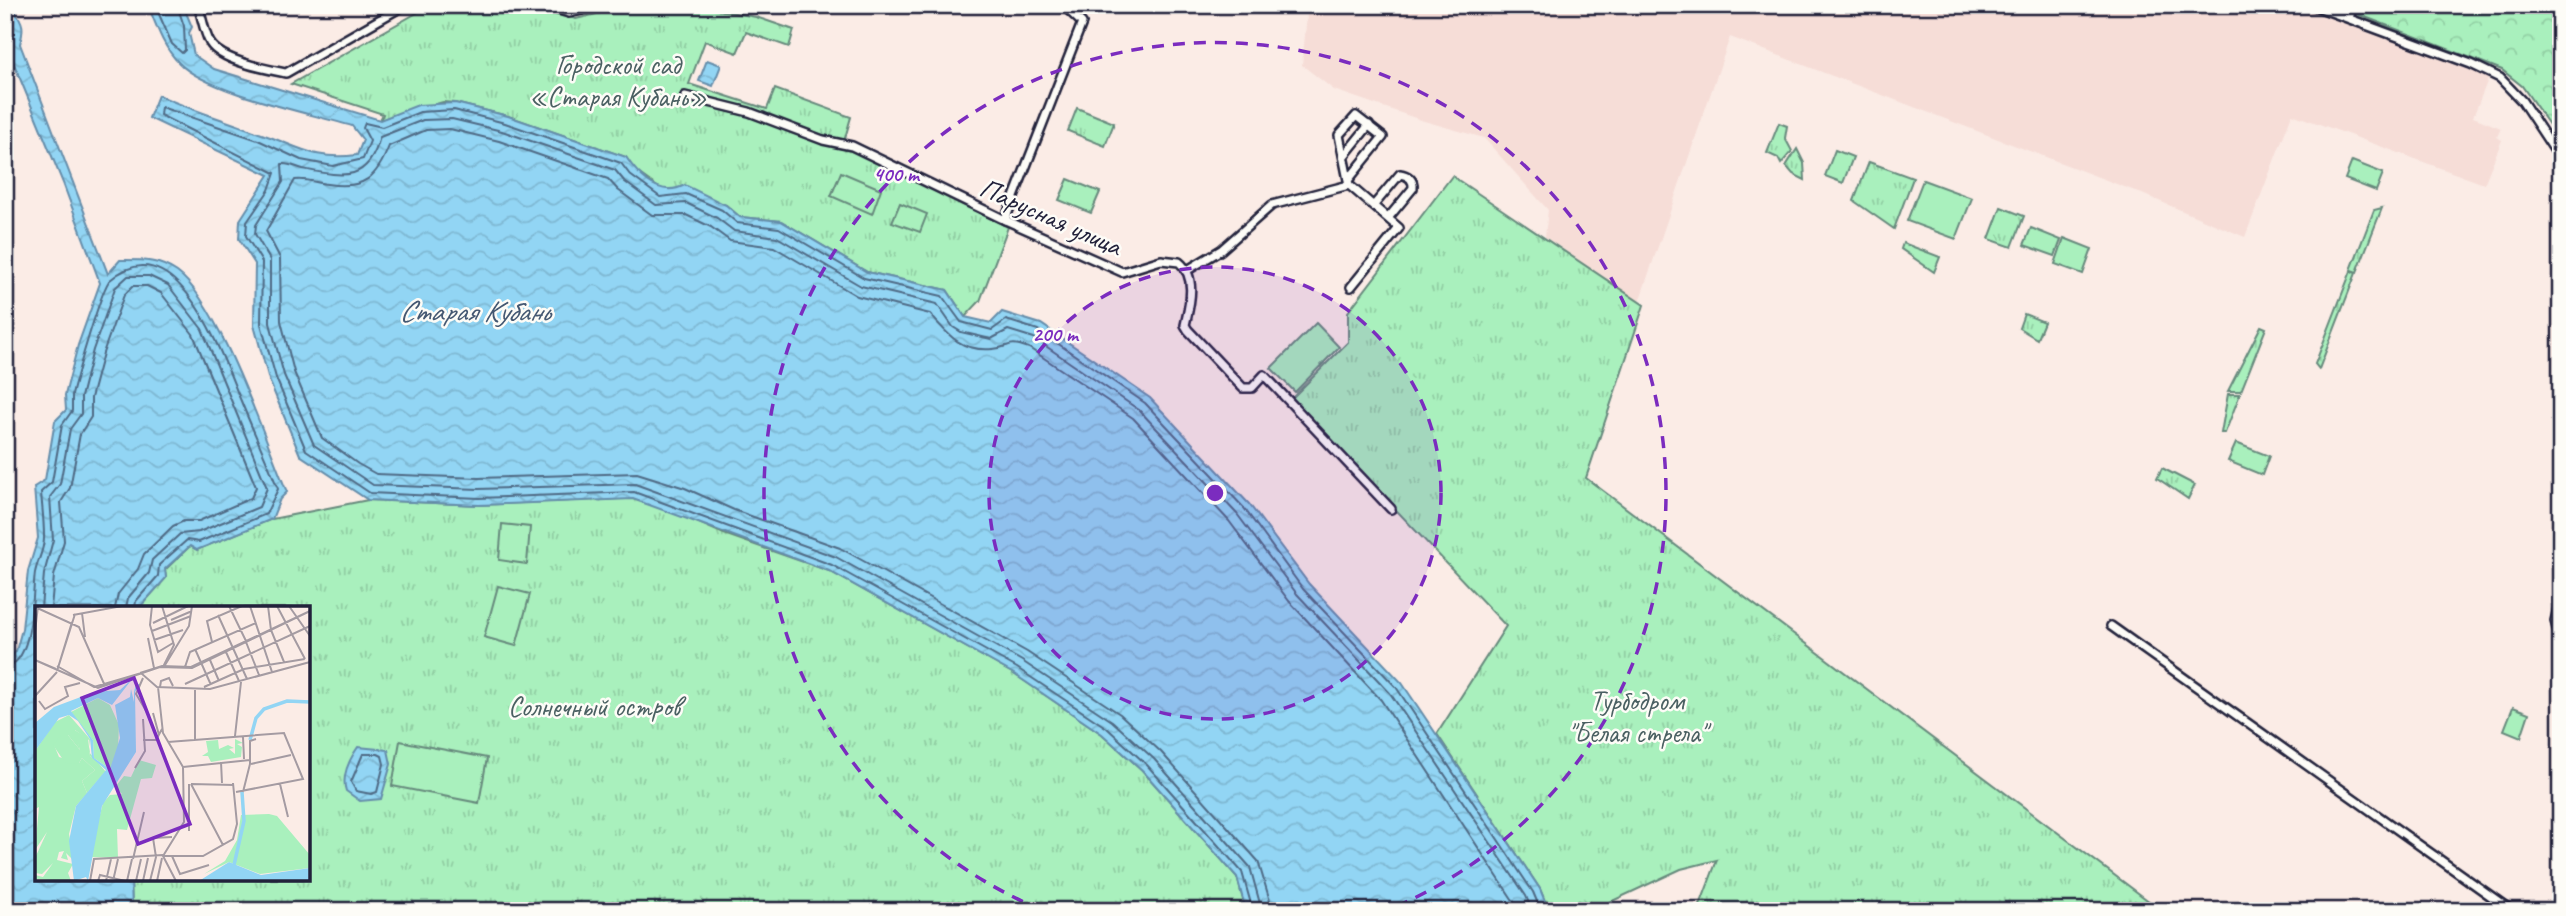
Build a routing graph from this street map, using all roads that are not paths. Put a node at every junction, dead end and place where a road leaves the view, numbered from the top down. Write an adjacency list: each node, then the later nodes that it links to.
1 (198, 5): 2 (street)
2 (405, 5)
3 (542, 5): 4 (street)
4 (605, 5)
5 (1063, 5): 16 (street)
6 (2312, 5): 8 (street)
7 (2353, 5): 8 (street)
8 (2349, 18): 12 (street)
9 (685, 96): 16 (street, Парусная улица)
10 (1369, 125): 11 (street); 11 (street); 13 (street)
11 (1344, 156): 13 (street)
12 (2561, 160)
13 (1349, 182): 14 (street); 17 (street)
14 (1374, 205): 15 (street); 15 (street)
15 (1389, 217): 18 (street)
16 (1005, 220): 17 (street, Парусная улица)
17 (1186, 271): 19 (street)
18 (1351, 287)
19 (1391, 509)
20 (2561, 595): 22 (street)
21 (2111, 626): 23 (street)
22 (2561, 643)
23 (2512, 911)

